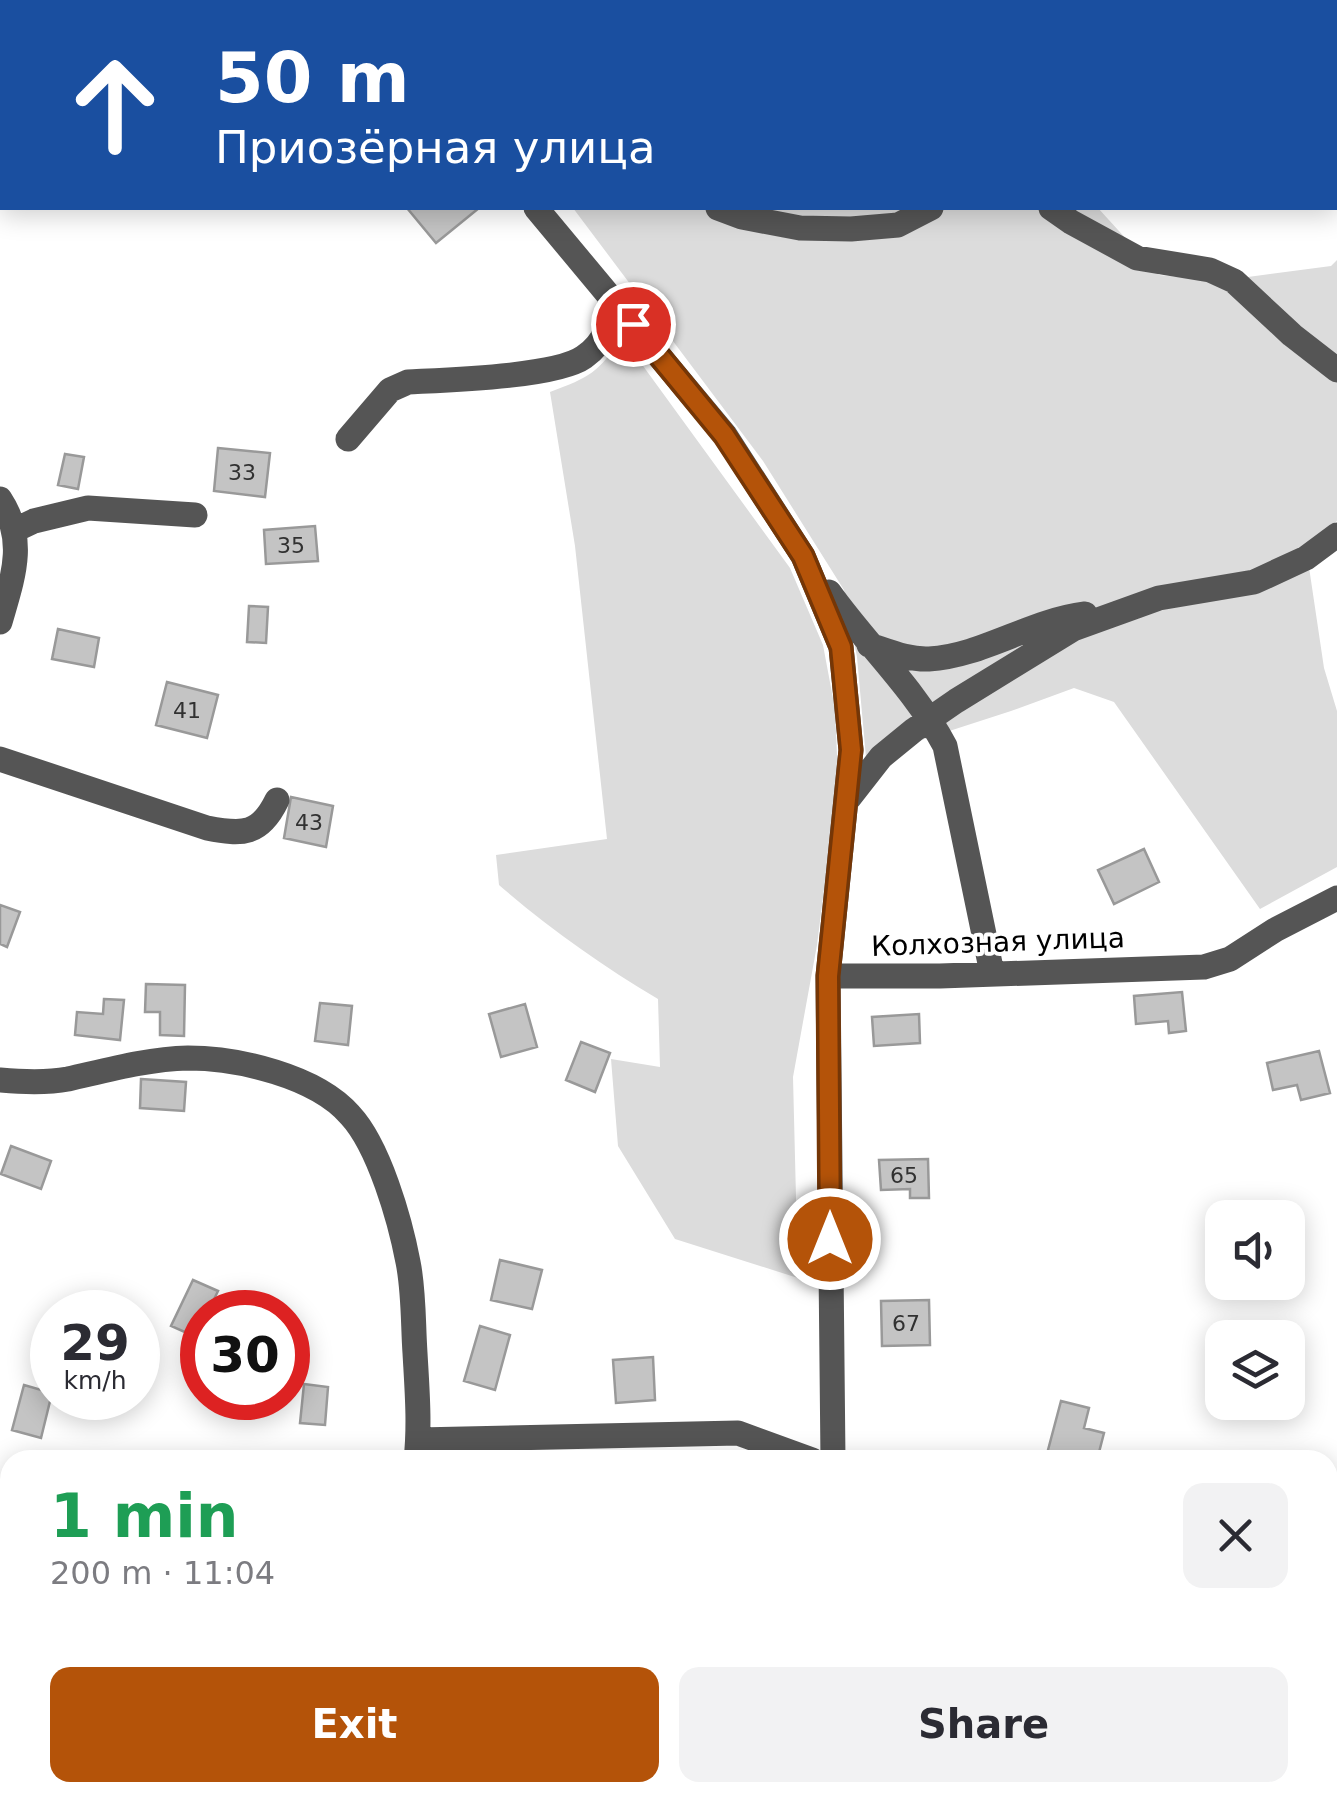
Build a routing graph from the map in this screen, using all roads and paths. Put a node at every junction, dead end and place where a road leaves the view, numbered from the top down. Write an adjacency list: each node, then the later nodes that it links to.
1 (538, 210): 5 (street)
2 (724, 210): 3 (street)
3 (927, 210)
4 (1054, 210): 6 (street)
5 (610, 297): 7 (street); 12 (street)
6 (1337, 370)
7 (348, 439)
8 (0, 499): 10 (street)
9 (195, 515): 10 (street)
10 (15, 530): 14 (street)
11 (1337, 535): 13 (street)
12 (803, 556): 15 (street); 19 (street)
13 (1133, 607): 15 (street); 16 (street)
14 (0, 622)
15 (869, 645): 16 (street)
16 (930, 719): 19 (street); 21 (street)
17 (0, 759): 18 (street)
18 (276, 800)
19 (846, 802): 22 (street)
20 (1337, 898): 21 (street, Колхозная улица)
21 (992, 973): 22 (street, Колхозная улица)
22 (828, 976): 28 (street)
23 (0, 1080): 25 (street)
24 (642, 1434): 25 (street); 26 (street); 27 (street)
25 (418, 1450)
26 (640, 1450)
27 (785, 1450)
28 (833, 1450)

